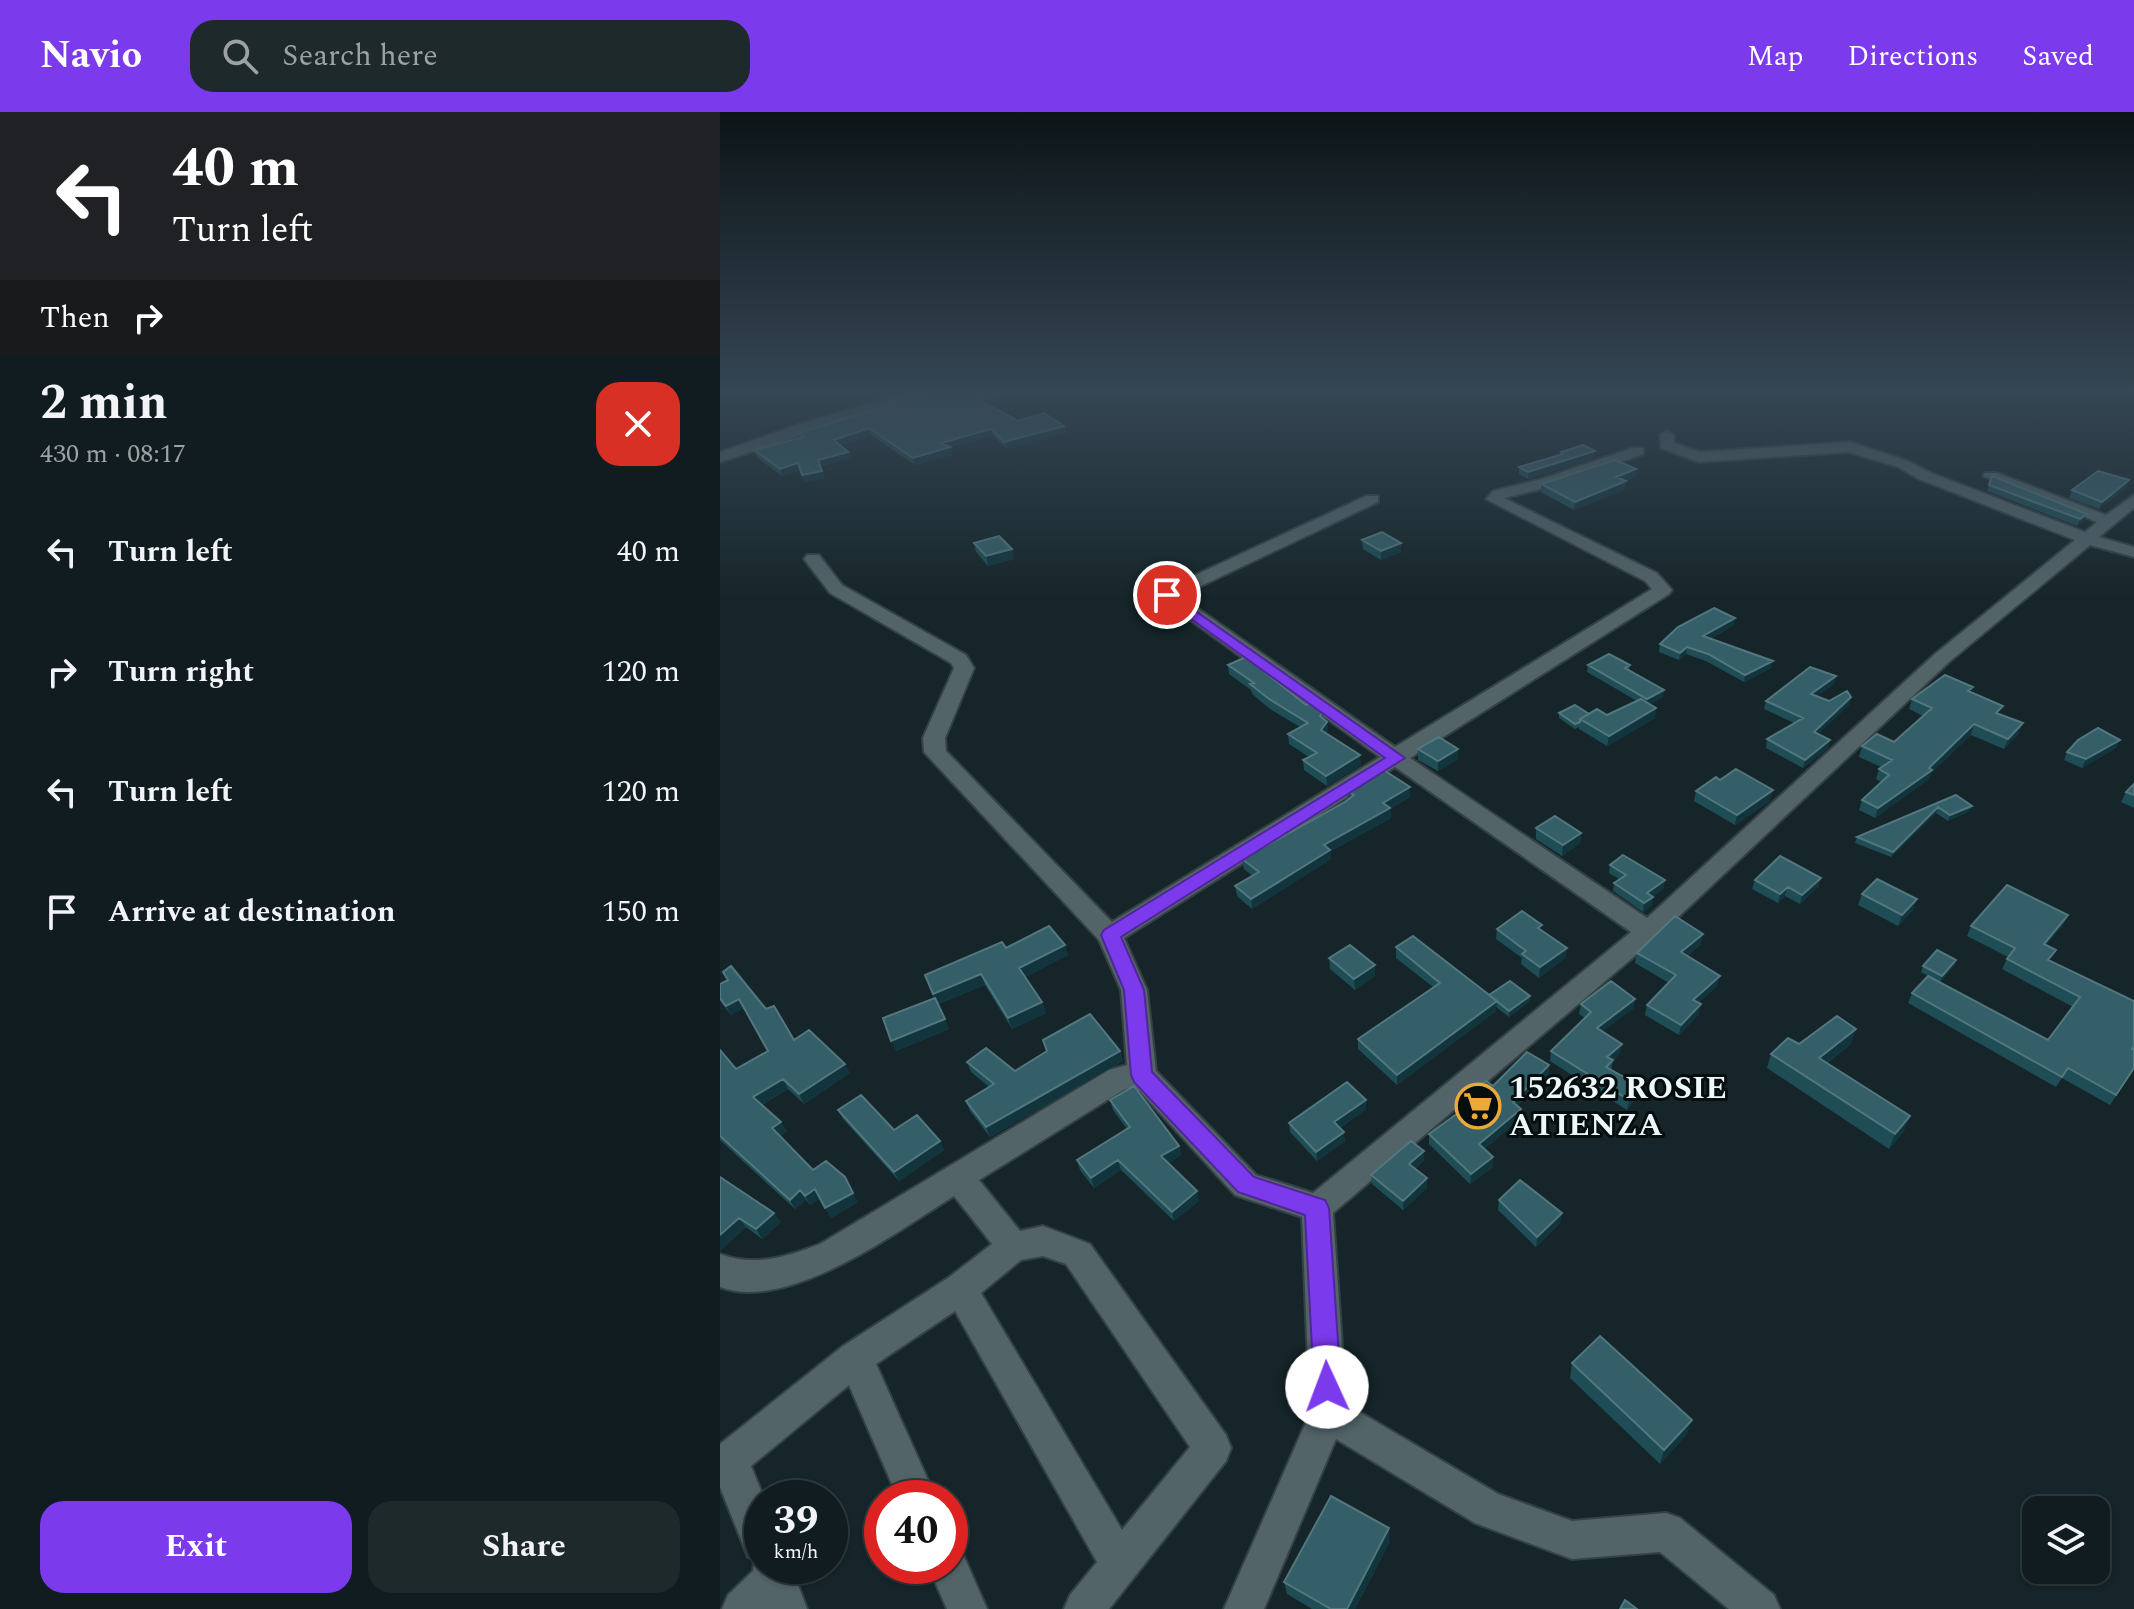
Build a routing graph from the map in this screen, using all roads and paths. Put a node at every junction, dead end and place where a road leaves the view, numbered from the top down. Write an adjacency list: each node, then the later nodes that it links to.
1 (1607, 462): 10 (street)
2 (1896, 462): 7 (street)
3 (1991, 476): 6 (street)
4 (1372, 499): 10 (street)
5 (2134, 500): 6 (street)
6 (2108, 521): 7 (street)
7 (2088, 539): 8 (street); 11 (street)
8 (2134, 552)
9 (813, 559): 12 (street)
10 (1396, 758): 11 (street); 12 (street)
11 (1648, 931): 15 (street)
12 (1110, 935): 13 (street)
13 (1142, 1075): 14 (street); 15 (street)
14 (958, 1177): 16 (street); 17 (street)
15 (1317, 1208): 20 (street)
16 (1013, 1247): 18 (street); 24 (street)
17 (720, 1269)
18 (960, 1289): 19 (street); 24 (street)
19 (855, 1358): 21 (street); 22 (street)
20 (1328, 1414): 30 (street); 31 (street)
21 (725, 1463): 23 (street)
22 (909, 1480)
23 (744, 1506)
24 (1120, 1564): 29 (street)
25 (765, 1584): 27 (street)
26 (956, 1584): 28 (street)
27 (742, 1609)
28 (967, 1609)
29 (1084, 1609)
30 (1244, 1609)
31 (1760, 1609)

